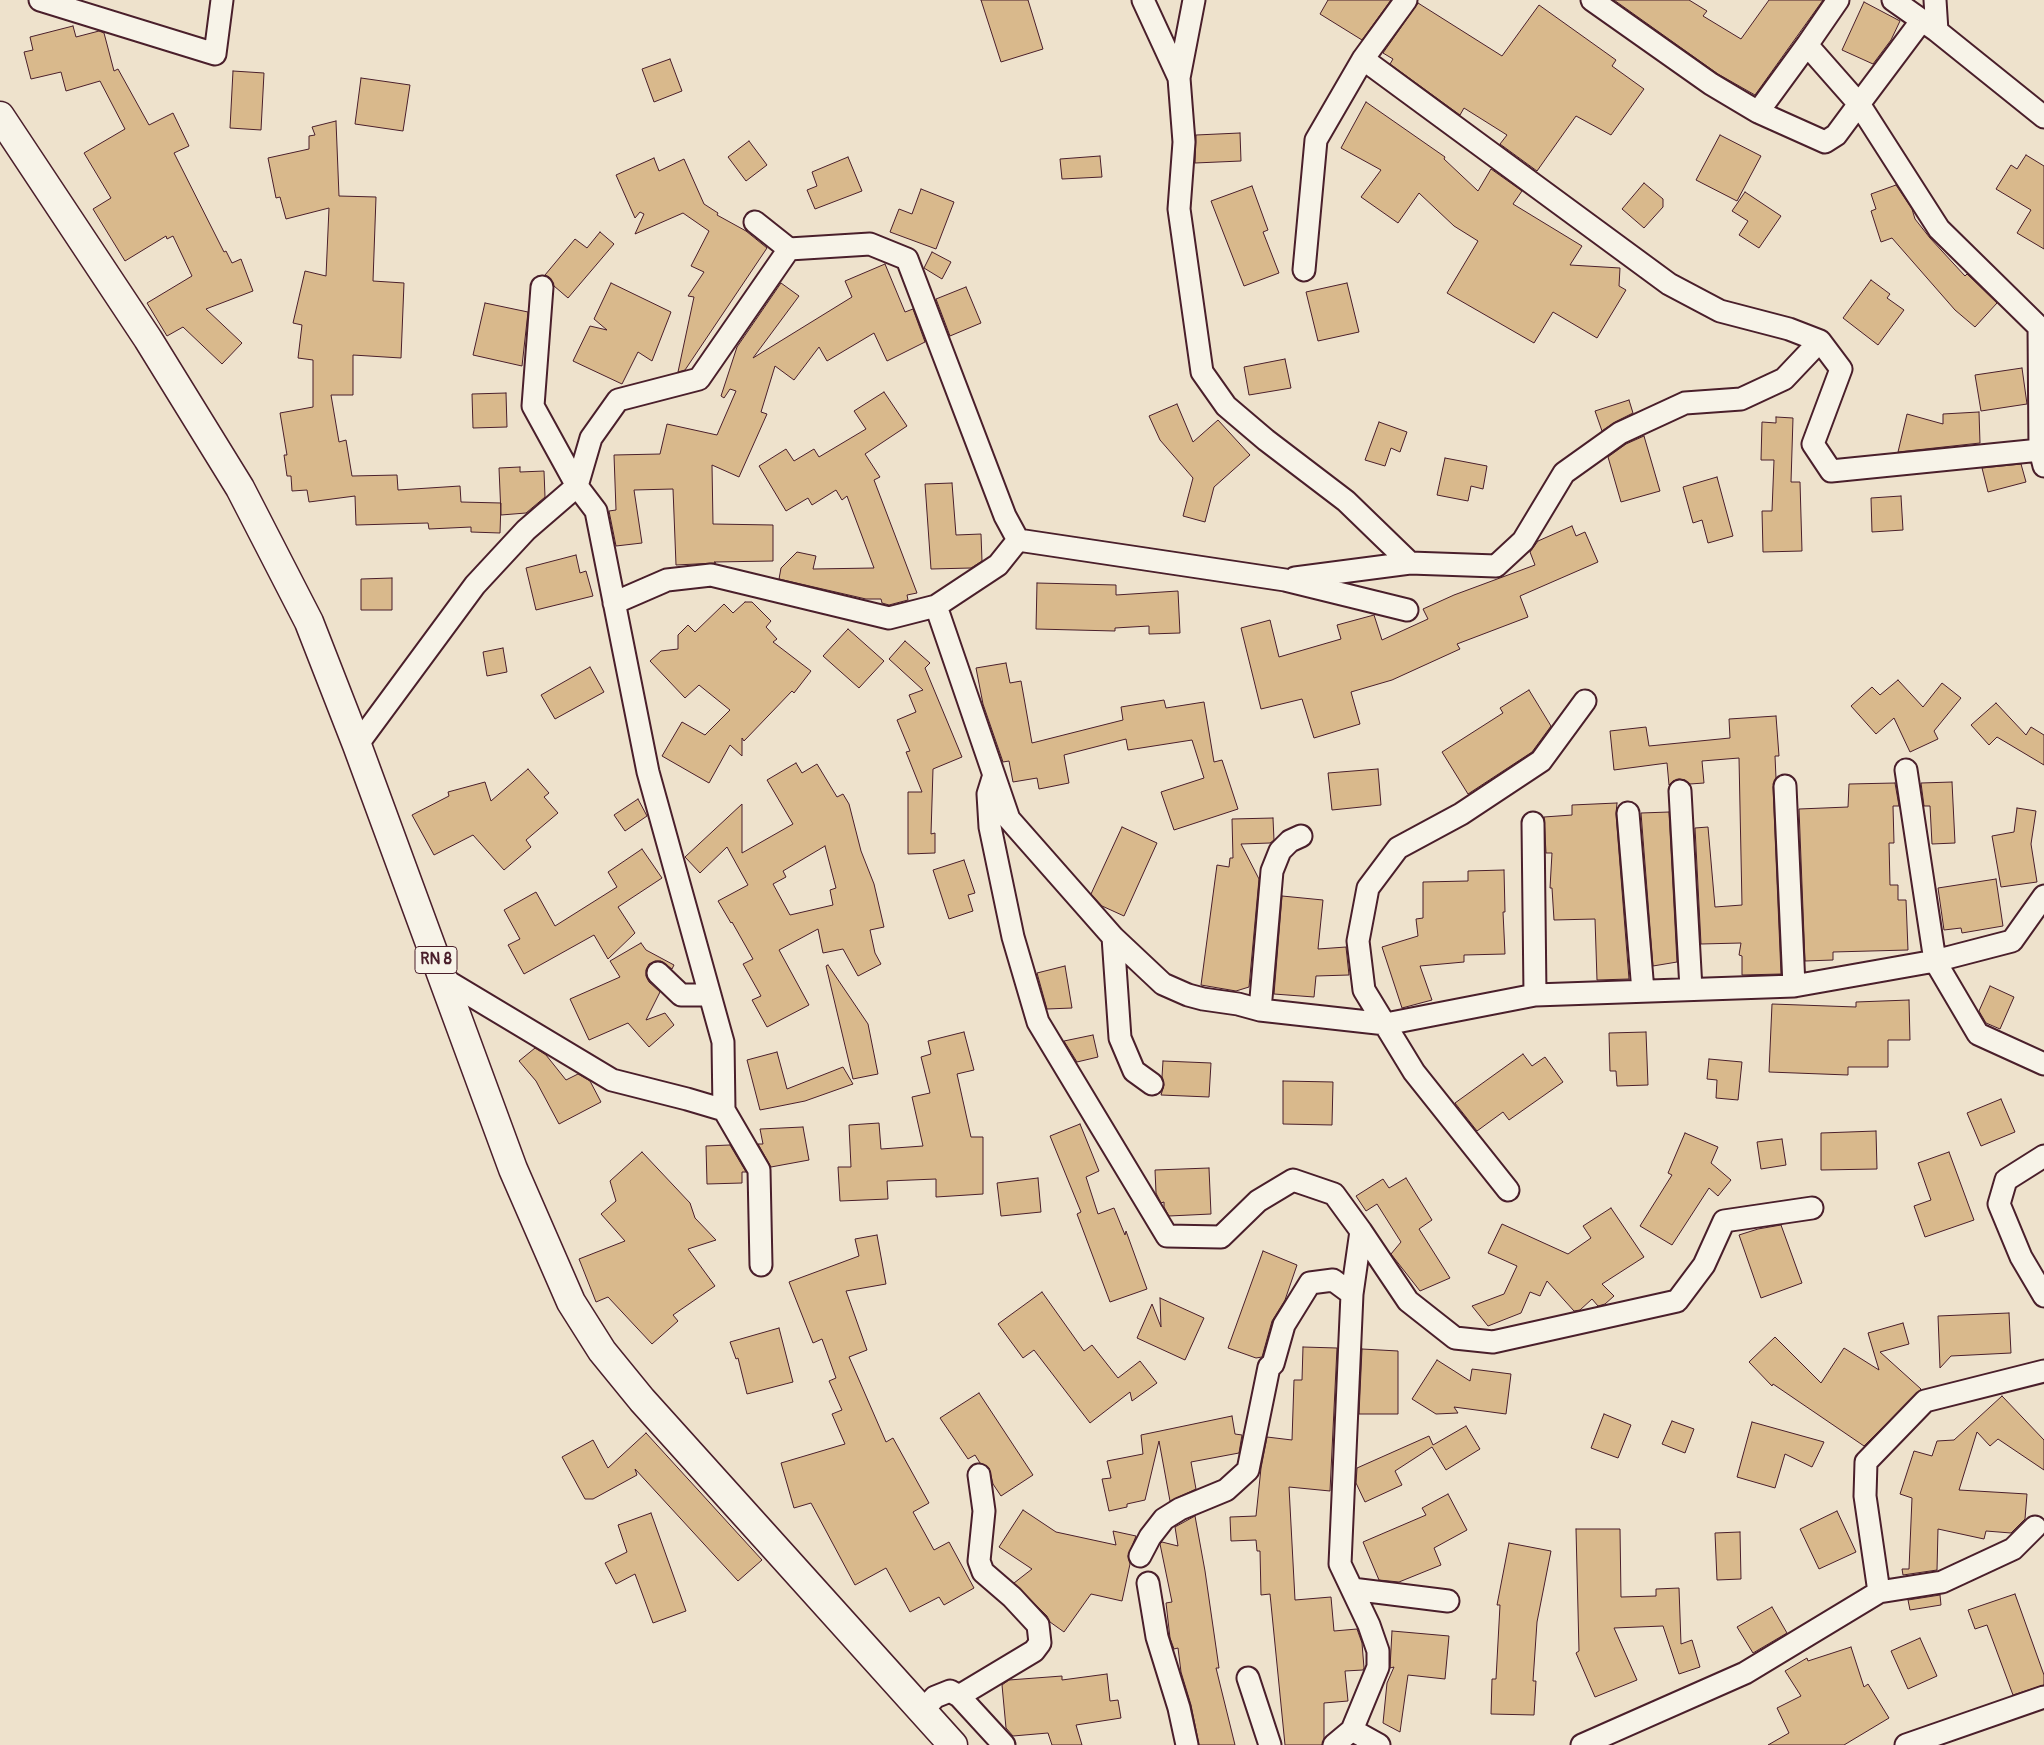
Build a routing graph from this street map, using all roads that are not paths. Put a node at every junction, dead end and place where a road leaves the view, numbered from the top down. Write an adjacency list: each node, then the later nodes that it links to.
1 (40, 0): 2 (street)
2 (222, 0)
3 (1143, 0): 13 (street)
4 (1194, 0): 13 (street)
5 (1406, 0): 12 (street)
6 (1592, 0): 15 (street)
7 (1838, 0): 11 (street)
8 (1893, 0): 10 (street)
9 (1935, 0): 10 (street)
10 (1930, 25): 14 (street); 17 (street)
11 (1807, 46): 14 (street); 15 (street)
12 (1363, 59): 20 (street); 22 (street)
13 (1180, 78): 26 (street)
14 (1859, 104): 15 (street); 23 (street)
15 (1758, 112)
16 (0, 116): 32 (main road, RN 8)
17 (2044, 117)
18 (755, 222): 19 (street)
19 (789, 249): 24 (street); 25 (street)
20 (1304, 270)
21 (542, 287): 24 (street)
22 (1820, 341): 23 (street); 26 (street)
23 (2042, 458)
24 (577, 486): 28 (street); 32 (street)
25 (1018, 540): 27 (street); 29 (street)
26 (1410, 563): 27 (street)
27 (1285, 580): 30 (street)
28 (614, 603): 29 (street); 48 (street)
29 (936, 606): 34 (street)
30 (1407, 610)
31 (1585, 701): 51 (street)
32 (357, 745): 44 (main road, RN 8)
33 (1906, 770): 42 (street)
34 (994, 776): 41 (street); 58 (street)
35 (1785, 786): 45 (street)
36 (1680, 791): 46 (street)
37 (1628, 814): 47 (street)
38 (1533, 824): 49 (street)
39 (1301, 836): 50 (street)
40 (2044, 896): 42 (street)
41 (1113, 937): 50 (street); 53 (street)
42 (1935, 961): 45 (street); 52 (street)
43 (658, 973): 48 (street)
44 (442, 978): 54 (street); 73 (main road, RN 8)
45 (1794, 986): 46 (street)
46 (1691, 989): 47 (street)
47 (1643, 991): 49 (street)
48 (710, 995): 54 (street)
49 (1535, 996): 51 (street)
50 (1260, 1010): 51 (street)
51 (1386, 1024): 56 (street)
52 (2044, 1064)
53 (1152, 1084)
54 (724, 1110): 59 (street)
55 (2044, 1156): 61 (street)
56 (1508, 1190)
57 (1812, 1208): 58 (street)
58 (1361, 1230): 60 (street)
59 (761, 1265)
60 (1352, 1294): 65 (street); 67 (street)
61 (2044, 1296)
62 (2044, 1371): 68 (street)
63 (979, 1475): 71 (street)
64 (2035, 1527): 68 (street)
65 (1140, 1556)
66 (1148, 1583): 77 (street)
67 (1352, 1589): 69 (street); 74 (street)
68 (1879, 1592): 81 (street)
69 (1448, 1602)
70 (1248, 1678): 78 (street)
71 (959, 1696): 73 (street); 76 (street)
72 (2044, 1697): 82 (street)
73 (922, 1711): 75 (main road, RN 8)
74 (1352, 1730): 79 (street); 80 (street)
75 (954, 1745)
76 (1004, 1745)
77 (1187, 1745)
78 (1270, 1745)
79 (1334, 1745)
80 (1379, 1745)
81 (1582, 1745)
82 (1906, 1745)

